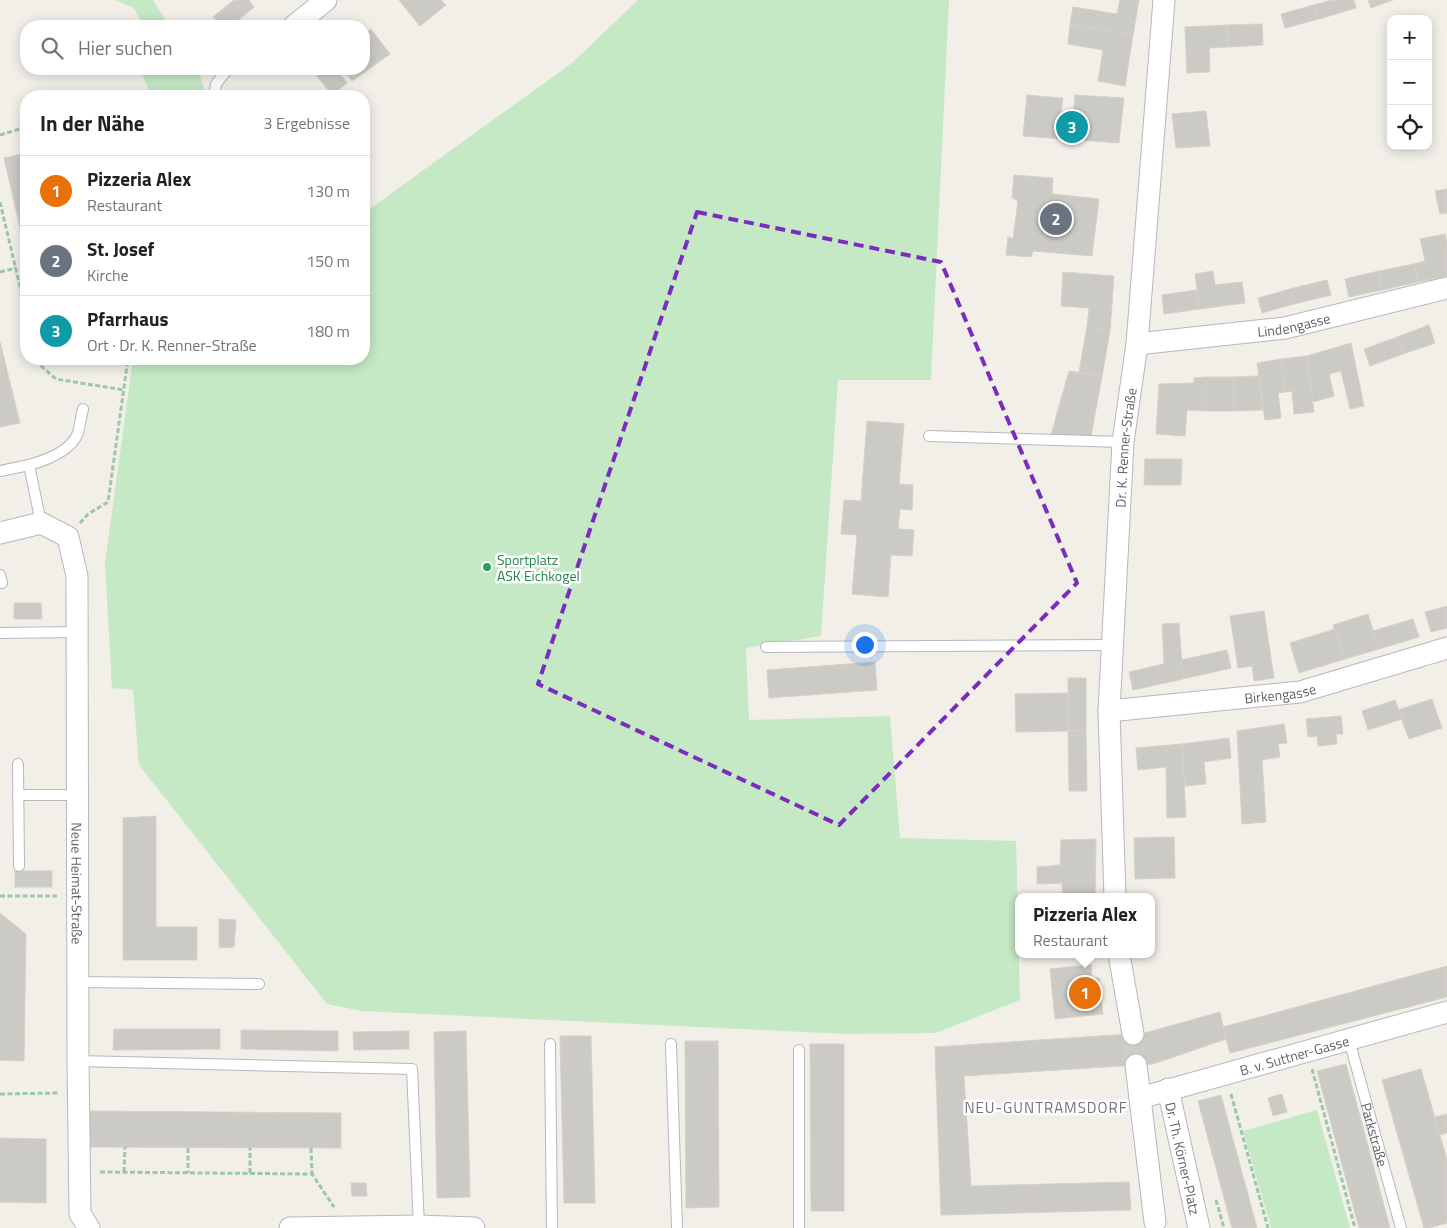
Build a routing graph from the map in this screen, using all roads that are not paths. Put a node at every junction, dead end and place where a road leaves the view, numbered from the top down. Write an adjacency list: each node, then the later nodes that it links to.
1 (326, 0): 3 (street)
2 (1164, 0): 7 (street, Dr. K. Renner-Straße)
3 (301, 20)
4 (223, 75): 5 (lane)
5 (215, 90)
6 (1447, 288): 7 (street, Lindengasse)
7 (1137, 344): 10 (street, Dr. K. Renner-Straße)
8 (83, 409): 11 (lane)
9 (929, 436): 10 (lane)
10 (1122, 442): 17 (street, Dr. K. Renner-Straße)
11 (30, 465): 12 (lane); 13 (lane)
12 (0, 471)
13 (41, 524): 14 (street); 15 (street, Neue Heimat-Straße)
14 (0, 533)
15 (77, 632): 16 (lane); 22 (street, Neue Heimat-Straße)
16 (0, 633)
17 (1113, 645): 18 (lane); 20 (street, Dr. K. Renner-Straße)
18 (766, 647)
19 (1447, 648): 20 (street, Birkengasse)
20 (1109, 710): 25 (street, Dr. K. Renner-Straße)
21 (18, 764): 23 (lane)
22 (77, 795): 23 (lane); 27 (street, Neue Heimat-Straße)
23 (18, 796): 24 (lane)
24 (19, 866)
25 (1115, 893)
26 (1121, 958): 30 (street)
27 (78, 982): 28 (lane); 35 (street, Neue Heimat-Straße)
28 (259, 984)
29 (1447, 1012): 31 (street, B. v. Suttner-Gasse)
30 (1133, 1034)
31 (1349, 1040): 37 (street, B. v. Suttner-Gasse); 48 (lane, Parkstraße)
32 (550, 1044): 44 (lane)
33 (671, 1044): 45 (lane)
34 (799, 1050): 46 (lane)
35 (78, 1061): 39 (lane); 41 (street, Neue Heimat-Straße)
36 (1136, 1065): 38 (street)
37 (1168, 1090): 38 (street, B. v. Suttner-Gasse); 47 (street, Dr. Th. Körner-Platz)
38 (1140, 1098): 40 (street)
39 (419, 1226): 42 (street); 43 (street)
40 (1155, 1226)
41 (89, 1228)
42 (290, 1228)
43 (474, 1228)
44 (552, 1228)
45 (677, 1228)
46 (799, 1228)
47 (1200, 1228)
48 (1401, 1228)

